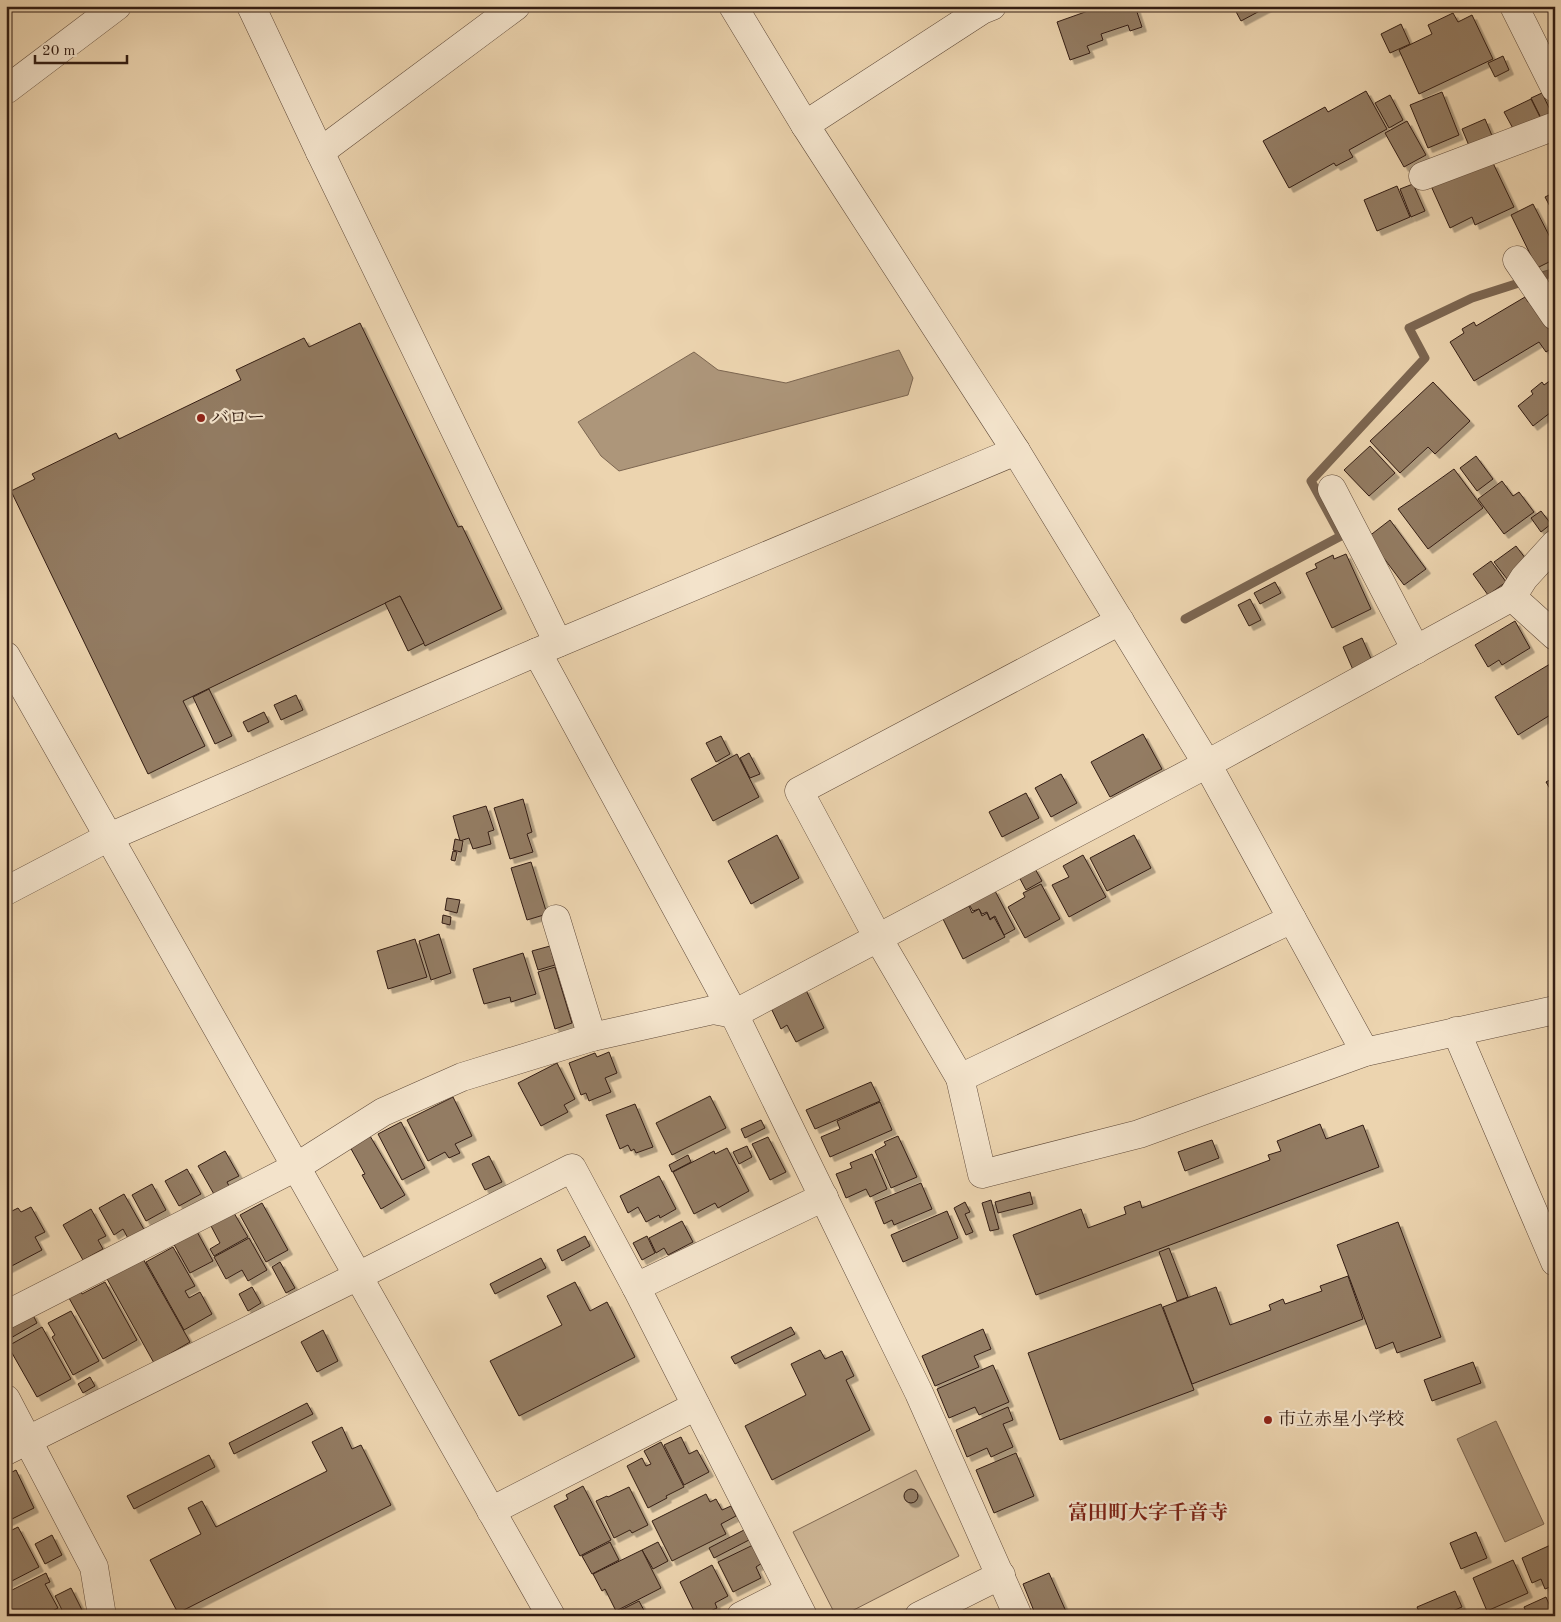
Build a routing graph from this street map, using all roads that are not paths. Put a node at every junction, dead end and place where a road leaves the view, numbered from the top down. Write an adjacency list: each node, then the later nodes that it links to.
1 (117, 6): 8 (street)
2 (251, 6): 11 (street)
3 (516, 6): 11 (street)
4 (732, 6): 9 (street)
5 (992, 6): 9 (street)
6 (1514, 6): 7 (street)
7 (1555, 88)
8 (6, 90)
9 (805, 125): 15 (street)
10 (1555, 126): 12 (street)
11 (320, 152): 21 (street)
12 (1423, 176)
13 (1517, 260): 14 (street)
14 (1555, 316)
15 (1016, 451): 19 (street); 21 (street)
16 (1332, 489): 22 (street)
17 (1555, 544): 18 (street)
18 (1512, 597): 20 (street); 22 (street)
19 (1120, 621): 24 (street); 29 (street)
20 (1555, 636)
21 (547, 647): 25 (street); 31 (street)
22 (1416, 650): 24 (street)
23 (6, 656): 25 (street)
24 (1207, 764): 28 (street); 29 (street)
25 (109, 837): 26 (street); 36 (street)
26 (6, 892)
27 (556, 919): 33 (street)
28 (1292, 919): 34 (street); 35 (street)
29 (878, 938): 31 (street); 35 (street)
30 (1555, 1010): 32 (street)
31 (734, 1014): 33 (street); 37 (street)
32 (1456, 1031): 34 (street); 38 (street)
33 (592, 1038): 36 (street)
34 (1365, 1052): 35 (street)
35 (960, 1078)
36 (296, 1167): 39 (street); 41 (street)
37 (824, 1197): 40 (street); 46 (street)
38 (1555, 1262)
39 (358, 1276): 40 (street); 44 (street); 45 (street)
40 (636, 1287): 43 (street)
41 (6, 1314)
42 (6, 1399): 44 (street)
43 (696, 1406): 45 (street); 47 (street)
44 (17, 1446): 48 (street)
45 (491, 1511): 49 (street)
46 (1001, 1575): 52 (street); 53 (street)
47 (790, 1591): 50 (street); 51 (street)
48 (102, 1616)
49 (551, 1616)
50 (742, 1616)
51 (803, 1616)
52 (919, 1616)
53 (1018, 1616)

